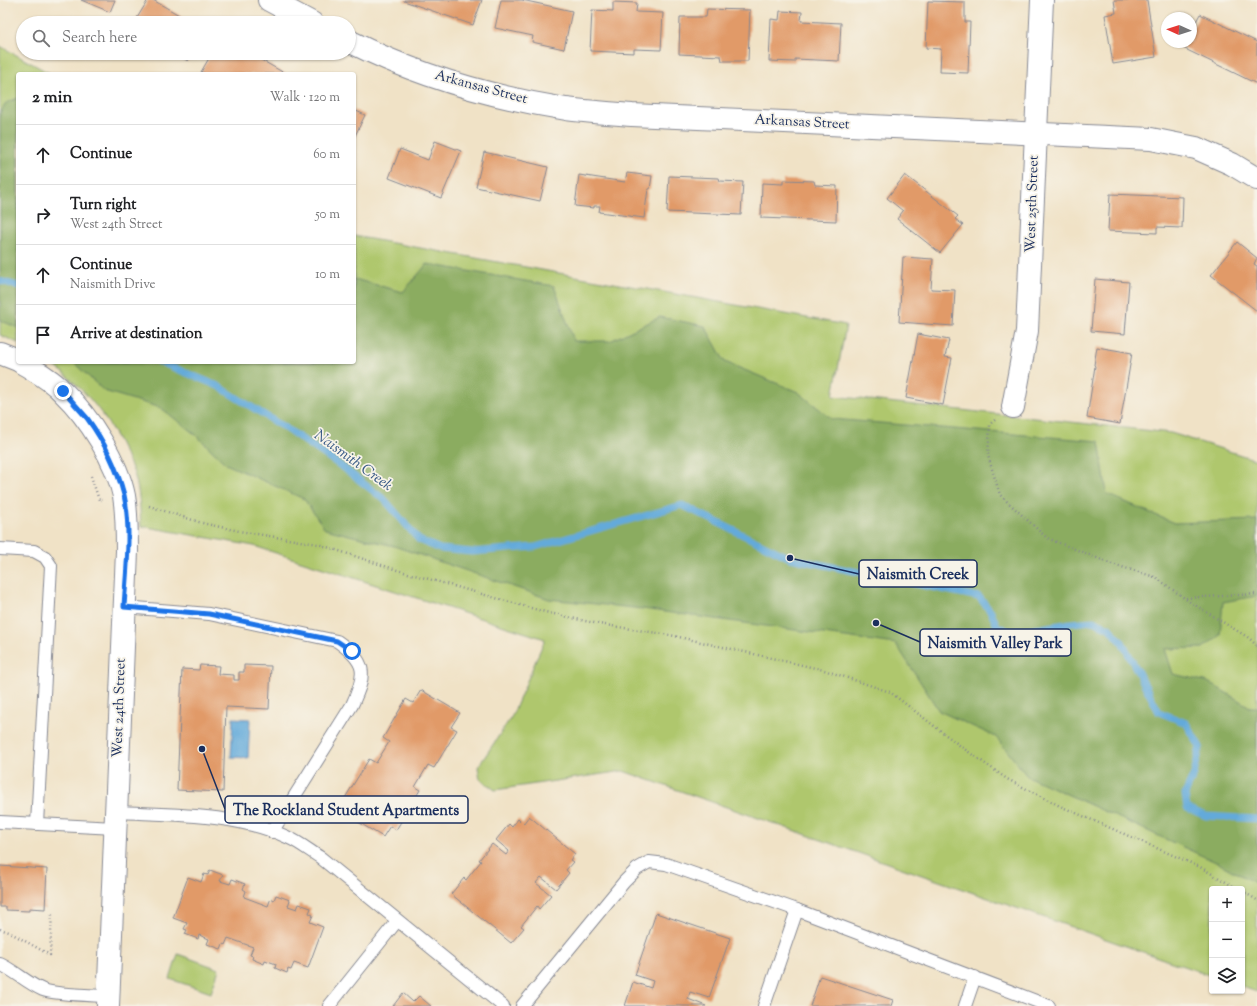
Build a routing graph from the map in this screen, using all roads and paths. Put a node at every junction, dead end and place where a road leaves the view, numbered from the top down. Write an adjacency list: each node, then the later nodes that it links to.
1 (269, 0): 3 (street)
2 (1042, 0): 5 (street, West 25th Street)
3 (299, 16)
4 (356, 44): 5 (street, Arkansas Street)
5 (1036, 134): 6 (street, Arkansas Street); 10 (street, West 25th Street)
6 (1257, 179)
7 (0, 353): 8 (street)
8 (16, 359)
9 (24, 364): 17 (street, West 24th Street)
10 (1013, 407): 16 (path)
11 (89, 472): 12 (path)
12 (99, 500)
13 (149, 506): 23 (path)
14 (0, 549): 21 (lane)
15 (1257, 594): 16 (path)
16 (1184, 598): 18 (path)
17 (124, 607): 19 (street, West 24th Street); 22 (lane)
18 (1257, 646)
19 (116, 820): 21 (lane); 22 (lane); 32 (street, West 24th Street)
20 (0, 822): 21 (lane)
21 (37, 824)
22 (272, 832): 28 (lane)
23 (1233, 886)
24 (1245, 893): 25 (path)
25 (1257, 900)
26 (797, 910): 31 (lane); 35 (lane); 36 (lane)
27 (52, 912): 29 (path)
28 (398, 921): 33 (lane); 34 (lane)
29 (0, 929)
30 (0, 964): 32 (lane)
31 (975, 977): 37 (lane); 38 (lane)
32 (108, 1001)
33 (329, 1006)
34 (503, 1006)
35 (522, 1006)
36 (764, 1006)
37 (965, 1006)
38 (1050, 1006)

